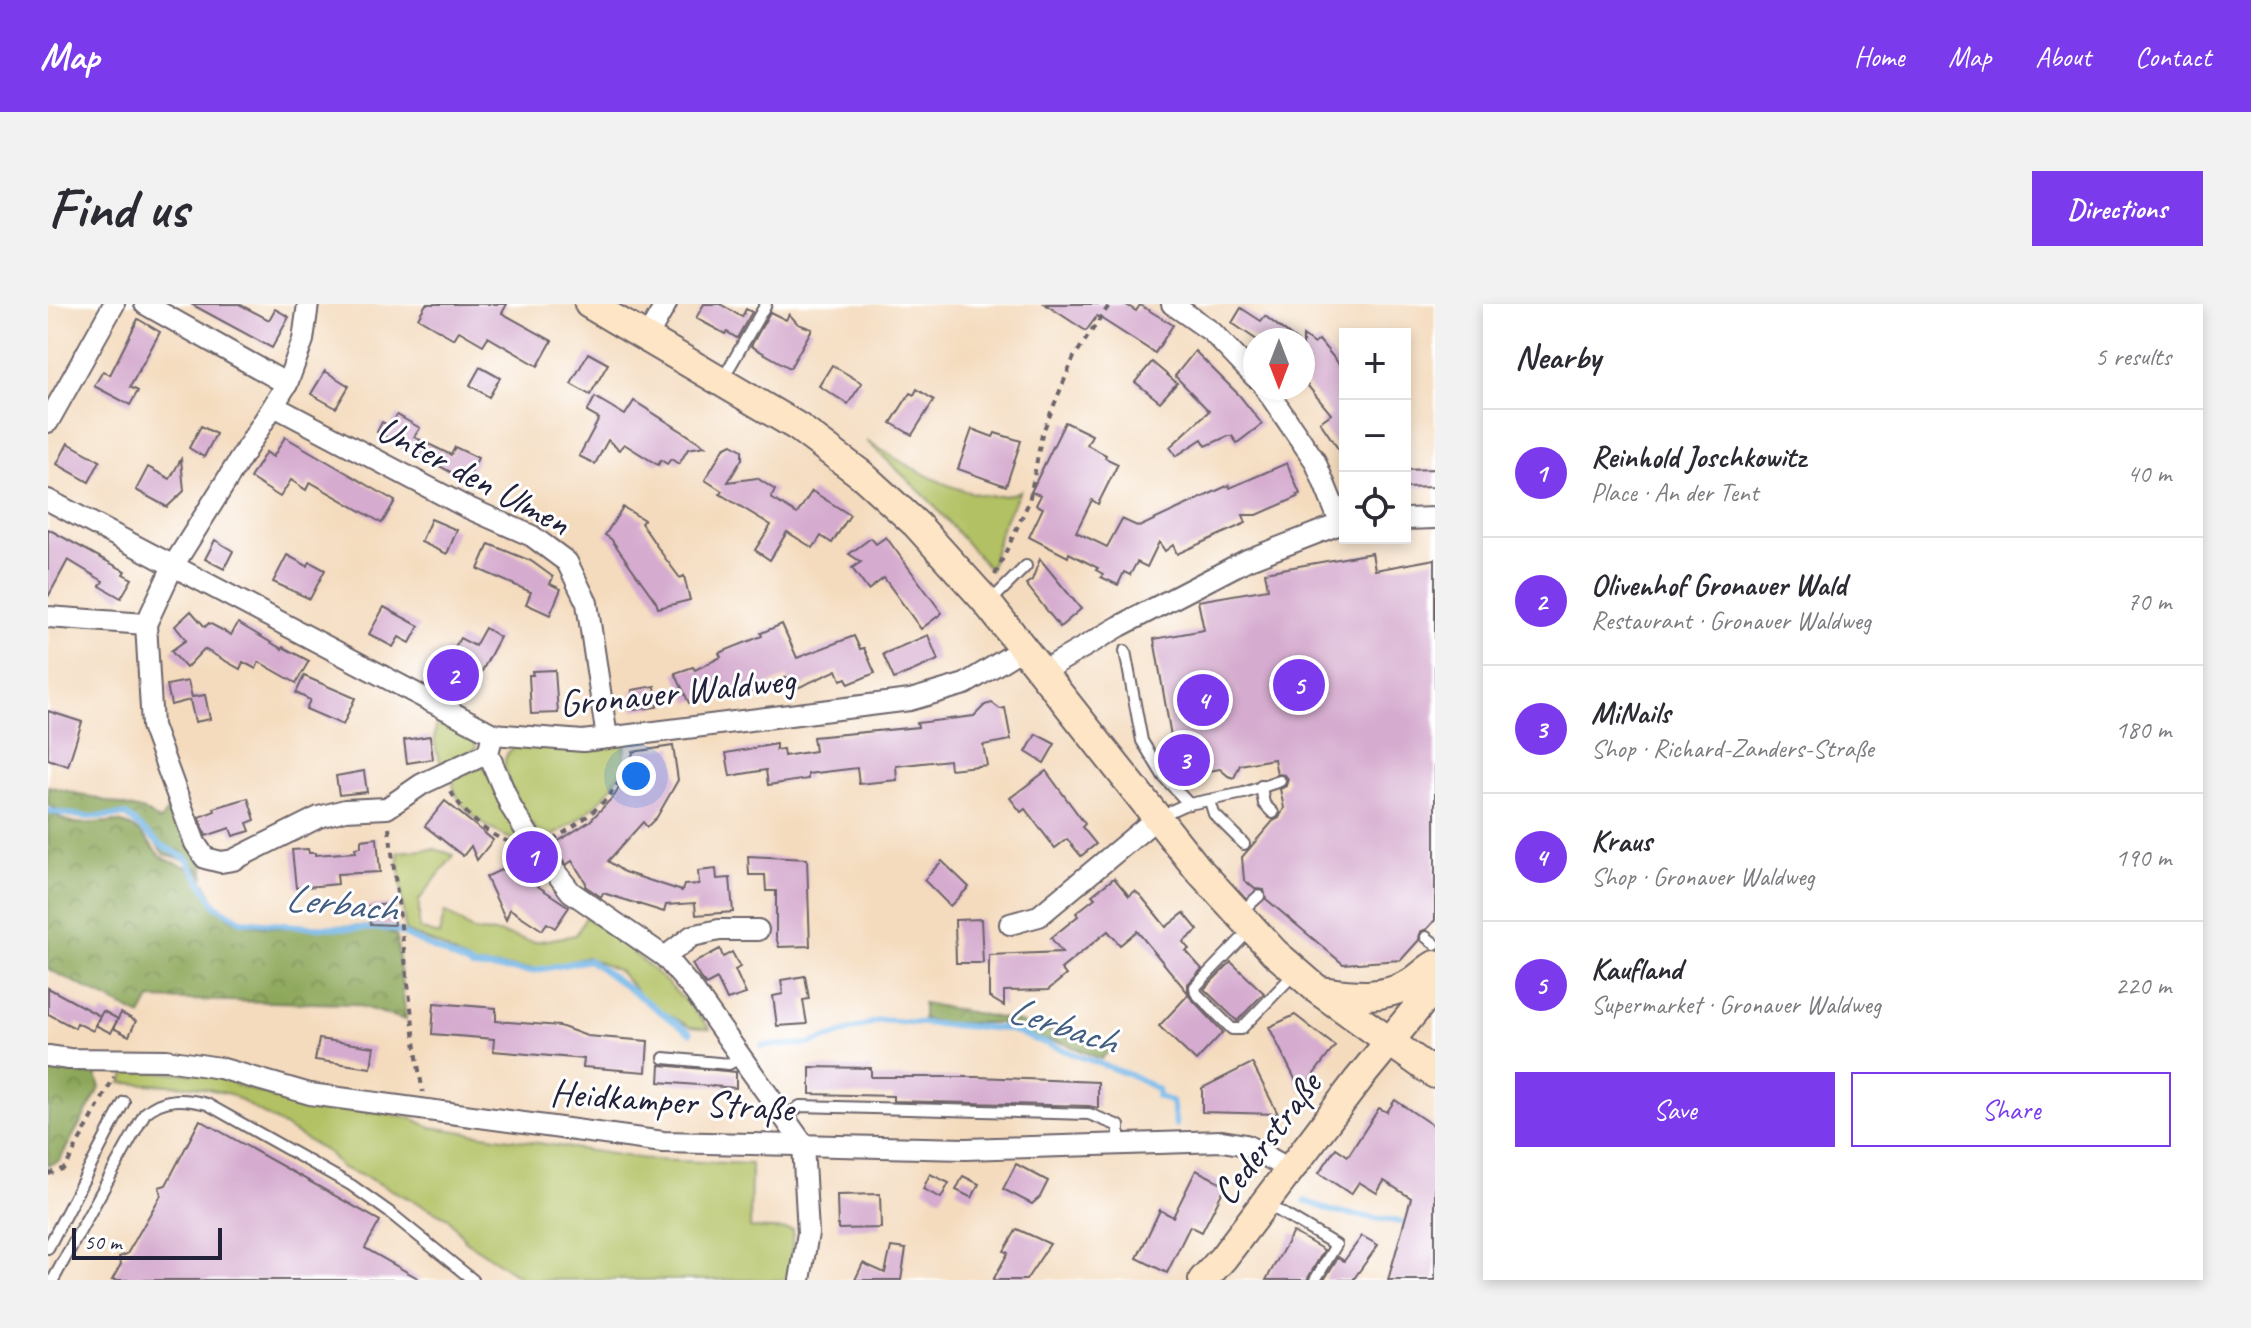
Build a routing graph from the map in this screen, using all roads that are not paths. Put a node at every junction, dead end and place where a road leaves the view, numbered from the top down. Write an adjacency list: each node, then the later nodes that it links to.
1 (114, 304): 14 (street)
2 (145, 304): 11 (street)
3 (308, 304): 11 (street)
4 (589, 304): 8 (street)
5 (666, 304): 8 (street)
6 (766, 304): 10 (lane)
7 (1172, 304): 9 (street)
8 (646, 339): 10 (street)
9 (1243, 364)
10 (721, 383): 22 (street)
11 (287, 384): 13 (street)
12 (1273, 400): 16 (street)
13 (274, 406): 20 (street); 28 (street, Unter den Ulmen)
14 (48, 422)
15 (48, 500): 20 (street, Gronauer Waldweg)
16 (1339, 515)
17 (1435, 518): 18 (street)
18 (1411, 519)
19 (1339, 523): 27 (street)
20 (173, 566): 24 (street); 29 (street, Gronauer Waldweg)
21 (1026, 566): 22 (lane)
22 (986, 602): 25 (street)
23 (48, 617): 24 (street)
24 (146, 624): 29 (street)
25 (1022, 649): 27 (street); 28 (street, Gronauer Waldweg)
26 (1125, 651): 33 (lane)
27 (1041, 672): 35 (street)
28 (607, 738): 29 (street, Gronauer Waldweg)
29 (490, 744): 40 (street)
30 (1280, 781): 31 (lane)
31 (1261, 786): 32 (lane); 34 (lane)
32 (1210, 801): 33 (lane); 36 (lane)
33 (1189, 804): 35 (lane)
34 (1273, 813)
35 (1158, 817): 37 (street); 38 (street)
36 (1244, 844)
37 (1250, 913): 42 (street); 42 (lane)
38 (1010, 924)
39 (758, 930): 40 (street)
40 (665, 957): 47 (street)
41 (1435, 965): 44 (street)
42 (1296, 971): 44 (street)
43 (1435, 986): 45 (street, Cederstraße)
44 (1319, 991): 45 (street)
45 (1390, 1043): 49 (street); 54 (street, Cederstraße)
46 (48, 1056): 52 (street, Heidkamper Straße)
47 (741, 1057): 48 (lane); 51 (street)
48 (664, 1058)
49 (1435, 1074)
50 (124, 1102): 56 (lane)
51 (785, 1118): 52 (street); 53 (lane)
52 (803, 1144): 53 (street, Heidkamper Straße); 59 (street)
53 (1119, 1144): 54 (street, Heidkamper Straße)
54 (1291, 1170): 55 (street, Cederstraße)
55 (1265, 1203): 60 (street, Cederstraße); 61 (lane)
56 (48, 1248)
57 (53, 1280): 58 (lane)
58 (473, 1280)
59 (800, 1280)
60 (1203, 1280)
61 (1315, 1280)

